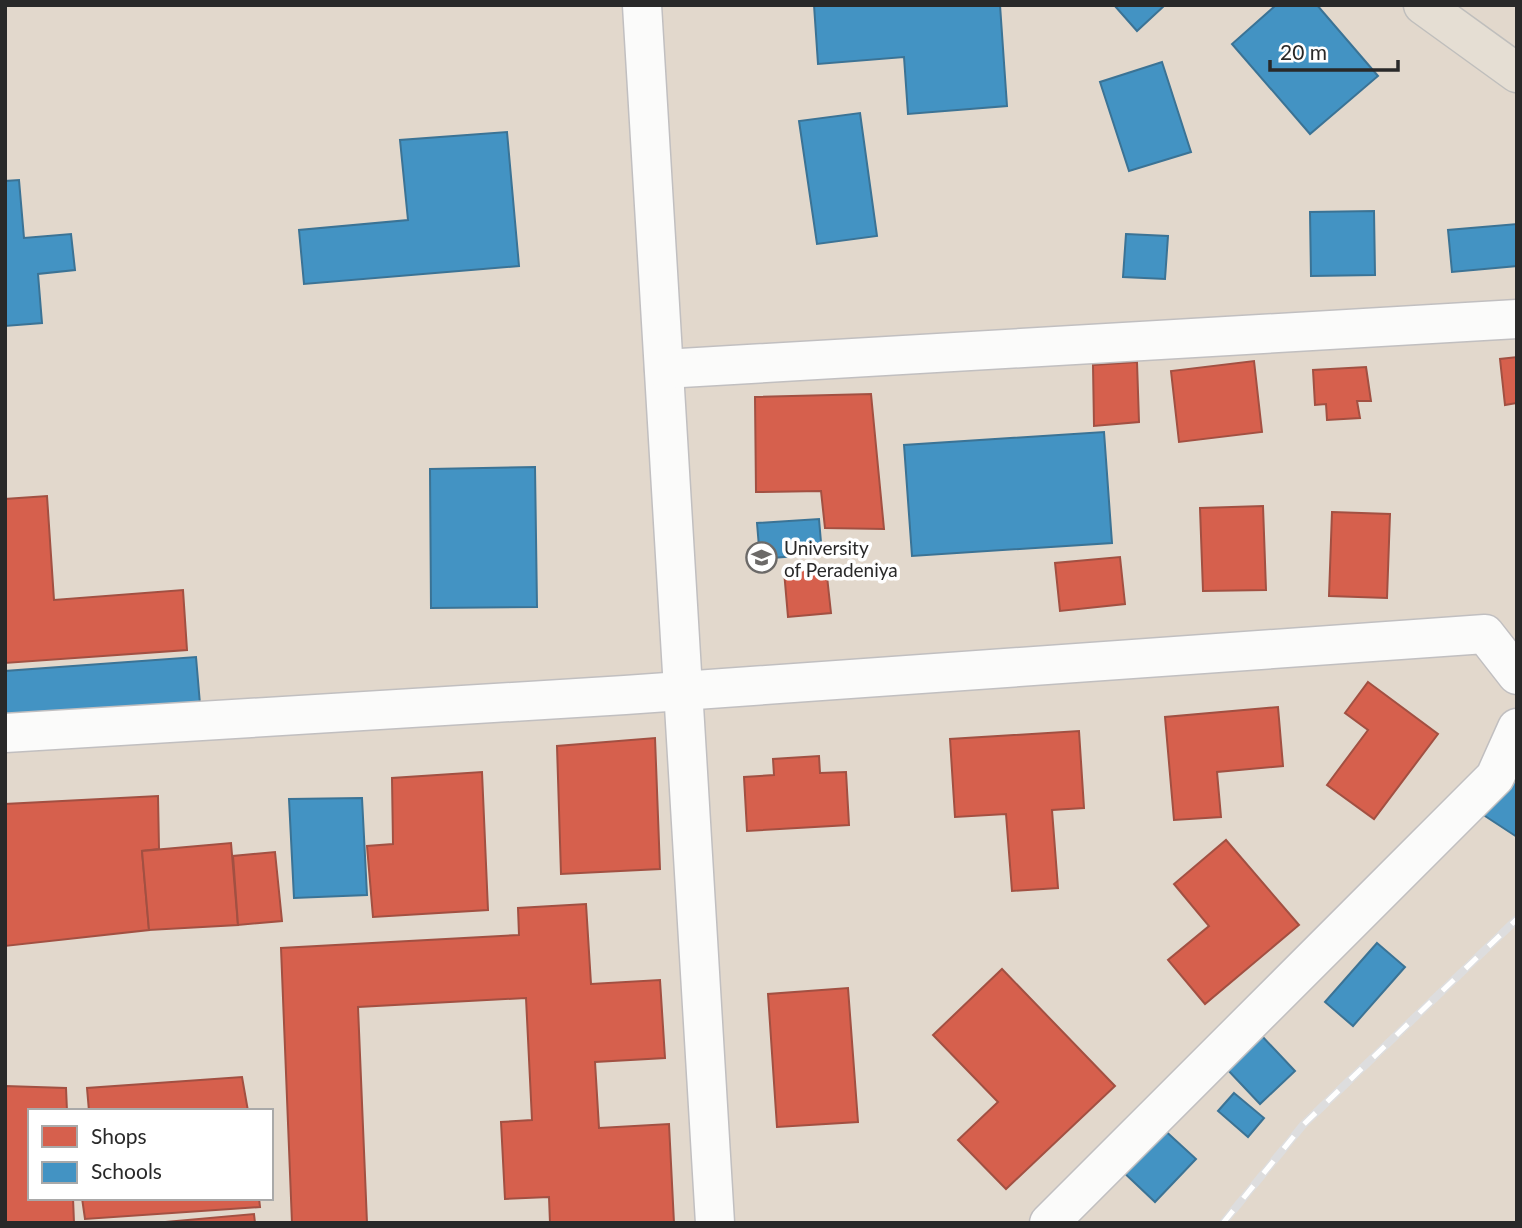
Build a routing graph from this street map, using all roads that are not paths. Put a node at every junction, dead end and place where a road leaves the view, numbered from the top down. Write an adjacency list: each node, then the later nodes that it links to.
1 (642, 5): 5 (lane)
2 (1423, 5): 3 (main road)
3 (1517, 73)
4 (1517, 319): 5 (lane)
5 (664, 369): 7 (lane)
6 (1517, 675): 7 (lane)
7 (683, 691): 9 (lane); 10 (lane)
8 (1517, 728): 11 (lane)
9 (5, 733)
10 (715, 1223)
11 (1049, 1223)

